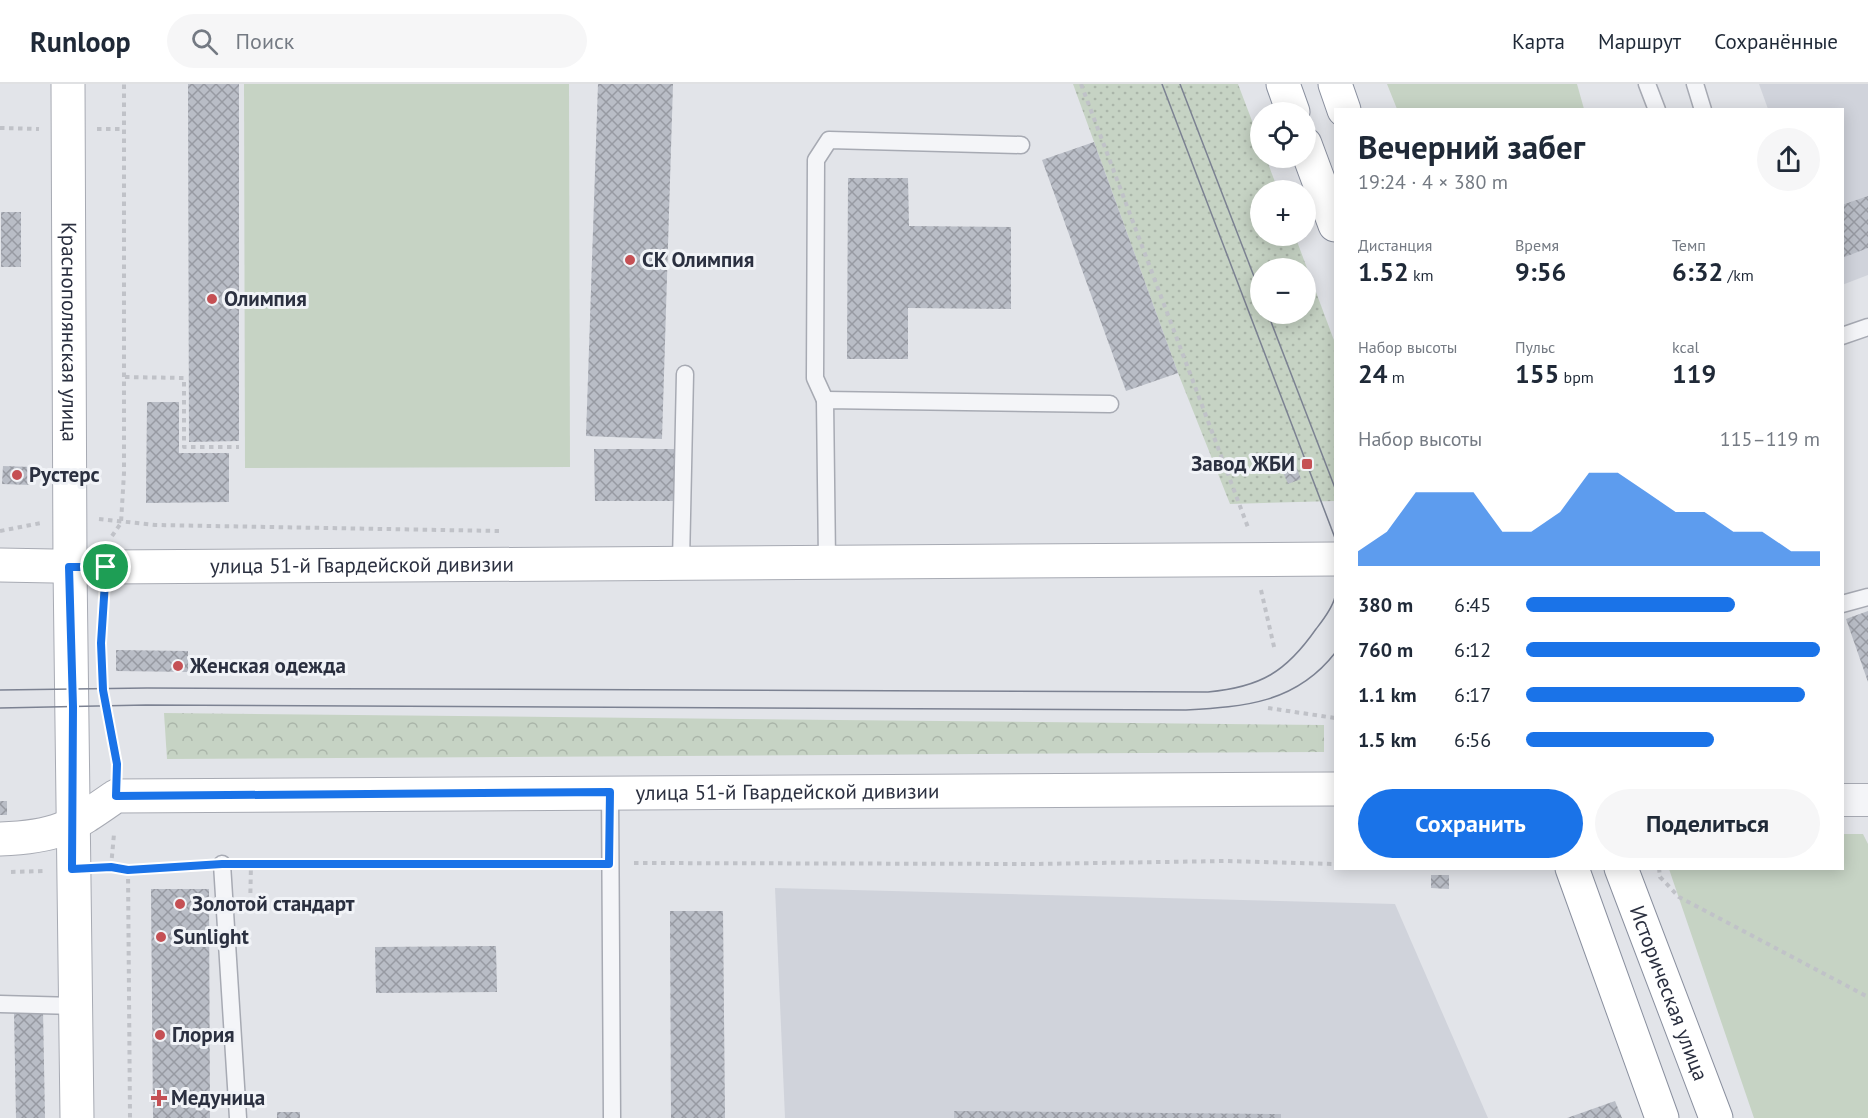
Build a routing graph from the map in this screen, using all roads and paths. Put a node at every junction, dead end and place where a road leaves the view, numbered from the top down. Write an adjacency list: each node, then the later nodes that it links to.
1 (68, 84): 27 (main road, Краснополянская улица)
2 (123, 84): 18 (path)
3 (1081, 84): 22 (path)
4 (1283, 84): 8 (main road)
5 (1335, 84): 9 (main road)
6 (1647, 84): 10 (lane)
7 (1695, 84): 11 (lane)
8 (1289, 102)
9 (1343, 108)
10 (1656, 108)
11 (1702, 108)
12 (1021, 145): 19 (lane)
13 (1314, 168): 14 (main road)
14 (1334, 222)
15 (1868, 327): 16 (lane)
16 (1844, 335)
17 (685, 374): 25 (lane)
18 (125, 377): 21 (path); 28 (path)
19 (825, 400): 20 (lane); 24 (lane)
20 (1110, 404)
21 (239, 447)
22 (1250, 531)
23 (1334, 559): 24 (main road, улица 51-й Гвардейской дивизии)
24 (827, 561): 25 (main road, улица 51-й Гвардейской дивизии)
25 (681, 562): 28 (main road, улица 51-й Гвардейской дивизии)
26 (0, 565): 27 (main road, улица 51-й Гвардейской дивизии)
27 (69, 567): 28 (main road, улица 51-й Гвардейской дивизии); 39 (main road, Краснополянская улица)
28 (106, 567)
29 (1868, 597): 30 (lane)
30 (1844, 603)
31 (105, 706): 36 (path)
32 (1268, 708): 33 (path)
33 (1334, 718)
34 (1334, 789): 35 (main road, улица 51-й Гвардейской дивизии)
35 (610, 792): 36 (main road, улица 51-й Гвардейской дивизии); 42 (lane)
36 (116, 796): 39 (main road); 44 (path)
37 (1844, 800): 38 (street)
38 (1868, 800)
39 (72, 827): 40 (main road); 45 (main road, Краснополянская улица)
40 (0, 839)
41 (222, 864): 42 (path); 46 (path); 56 (lane)
42 (609, 864): 43 (path); 57 (lane)
43 (1334, 864)
44 (111, 867): 45 (path); 46 (path)
45 (72, 869): 50 (path); 53 (main road, Краснополянская улица)
46 (128, 870): 55 (path)
47 (1573, 870): 58 (main road)
48 (1622, 870): 59 (main road, Историческая улица)
49 (1659, 870): 51 (path)
50 (0, 873)
51 (1868, 997)
52 (0, 1004): 53 (lane)
53 (75, 1006): 54 (main road, Краснополянская улица)
54 (76, 1118)
55 (130, 1118)
56 (238, 1118)
57 (612, 1118)
58 (1662, 1118)
59 (1716, 1118)

